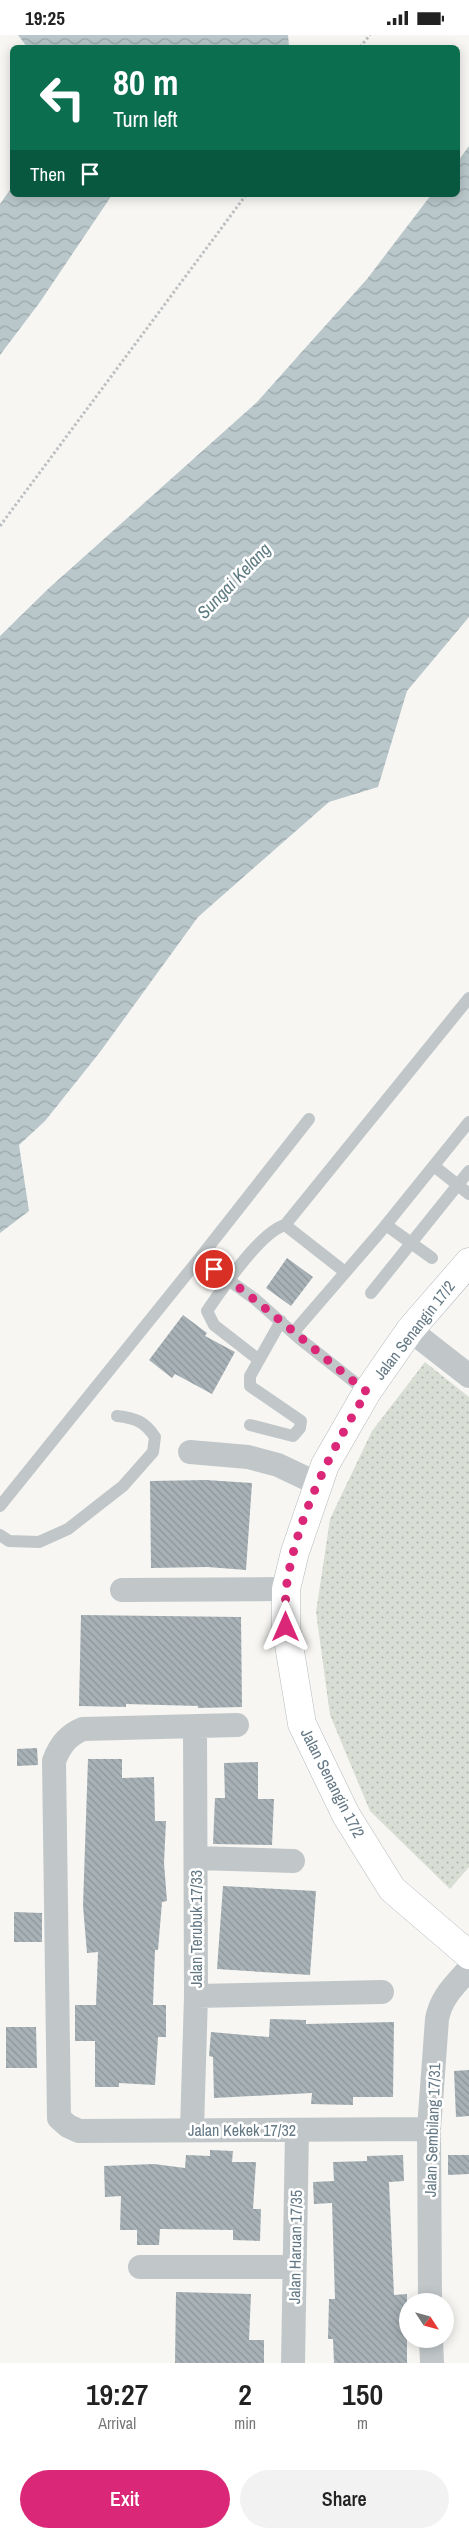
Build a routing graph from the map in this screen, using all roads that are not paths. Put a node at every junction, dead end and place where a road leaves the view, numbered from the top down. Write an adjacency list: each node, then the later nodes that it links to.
1 (469, 998): 8 (lane)
2 (309, 1119): 12 (lane)
3 (469, 1122): 4 (lane)
4 (434, 1166): 6 (lane); 9 (lane)
5 (469, 1171): 6 (lane)
6 (458, 1185): 7 (lane); 10 (lane)
7 (469, 1194)
8 (285, 1225): 14 (lane); 15 (lane)
9 (386, 1225): 10 (lane); 14 (lane)
10 (412, 1243): 11 (lane); 16 (lane)
11 (432, 1258)
12 (199, 1259): 15 (lane); 27 (lane)
13 (469, 1261): 18 (street, Jalan Senangin 17/2)
14 (345, 1272): 19 (lane)
15 (228, 1280): 17 (lane); 20 (lane)
16 (371, 1293)
17 (281, 1321): 19 (lane); 20 (lane)
18 (410, 1330): 21 (street); 22 (street, Jalan Senangin 17/2)
19 (293, 1333): 22 (lane)
20 (259, 1361): 24 (lane)
21 (469, 1376)
22 (367, 1392): 26 (street, Jalan Senangin 17/2)
23 (117, 1416): 28 (lane)
24 (250, 1425)
25 (190, 1452): 26 (street)
26 (318, 1484): 29 (street, Jalan Senangin 17/2)
27 (0, 1506)
28 (0, 1535)
29 (286, 1589): 30 (street); 35 (street, Jalan Senangin 17/2)
30 (122, 1590)
31 (236, 1725): 32 (street)
32 (195, 1728): 33 (street, Jalan Terubuk 17/33); 39 (street, Jalan Kekek 17/32)
33 (196, 1858): 34 (street); 38 (street, Jalan Terubuk 17/33)
34 (293, 1861)
35 (469, 1955)
36 (469, 1969): 40 (street, Jalan Sembilang 17/31)
37 (382, 1992): 38 (street)
38 (196, 1996): 39 (street, Jalan Terubuk 17/33)
39 (192, 2129): 41 (street, Jalan Kekek 17/32)
40 (429, 2129): 41 (street, Jalan Kekek 17/32); 44 (street, Jalan Sembilang 17/31)
41 (297, 2131): 43 (street, Jalan Haruan 17/35)
42 (140, 2267): 43 (street)
43 (294, 2267): 46 (street, Jalan Haruan 17/35)
44 (430, 2293)
45 (431, 2348): 47 (street)
46 (293, 2363)
47 (432, 2363)

